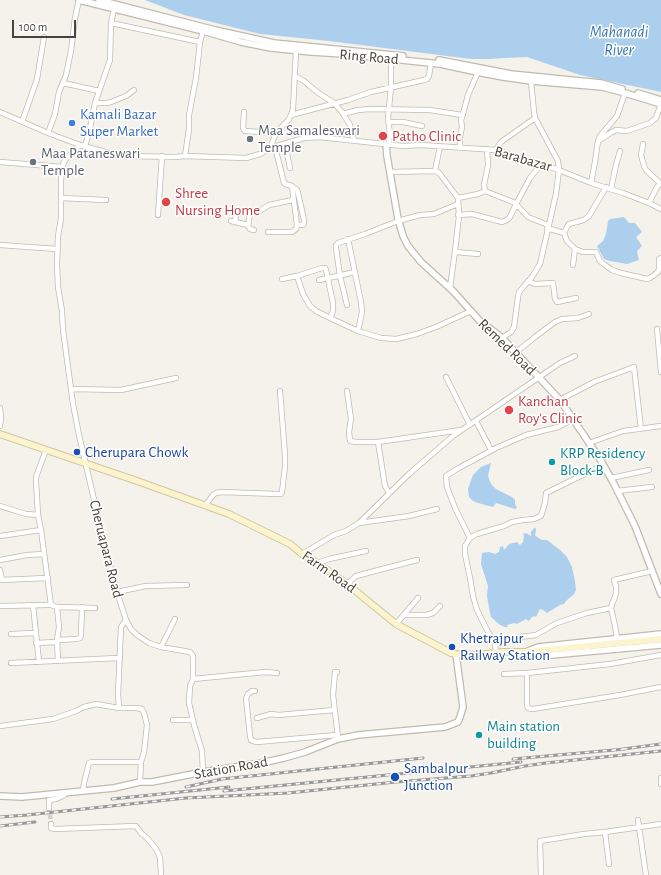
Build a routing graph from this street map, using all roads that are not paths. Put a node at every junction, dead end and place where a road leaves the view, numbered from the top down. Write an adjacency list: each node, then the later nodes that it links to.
1 (79, 0): 3 (street, Ring Road); 15 (street)
2 (99, 0): 12 (street, Ring Road)
3 (114, 9): 4 (street); 5 (street, Ring Road)
4 (111, 23): 7 (street); 18 (street)
5 (203, 31): 7 (street); 8 (street, Ring Road)
6 (44, 37): 31 (street)
7 (200, 42): 49 (street)
8 (296, 51): 9 (street, Ring Road); 13 (street)
9 (391, 59): 10 (street, Ring Road); 16 (street)
10 (430, 62): 11 (street, Ring Road); 16 (street)
11 (478, 72): 12 (street, Ring Road); 29 (street)
12 (503, 75): 14 (street, Ring Road); 20 (street, Ring Road)
13 (295, 76): 22 (street); 28 (street)
14 (531, 81): 19 (street, Ring Road); 30 (street)
15 (63, 83): 18 (street); 34 (street)
16 (391, 87): 22 (street); 24 (street)
17 (134, 90): 21 (street)
18 (99, 91): 21 (street)
19 (625, 93): 23 (street, Ring Road); 36 (street)
20 (661, 100)
21 (96, 103): 41 (street)
22 (334, 103): 27 (street); 28 (street)
23 (661, 104): 36 (street)
24 (389, 110): 27 (street); 29 (street); 32 (street)
25 (0, 112): 31 (street, Barabazar)
26 (244, 112): 35 (street)
27 (343, 114): 37 (street)
28 (291, 115): 35 (street)
29 (462, 115): 44 (street)
30 (535, 118): 46 (street); 54 (street)
31 (22, 122): 34 (street, Barabazar)
32 (389, 122): 33 (street); 39 (street)
33 (422, 126)
34 (48, 133): 41 (street, Barabazar)
35 (276, 133): 43 (street)
36 (598, 140): 57 (street)
37 (354, 141): 38 (street, Barabazar); 39 (street, Barabazar)
38 (285, 144): 43 (street, Barabazar); 53 (street)
39 (388, 144): 42 (street, Barabazar); 56 (street, Remed Road)
40 (644, 144): 58 (street)
41 (82, 146): 48 (street, Barabazar); 52 (street)
42 (440, 146): 44 (street, Barabazar); 55 (street)
43 (272, 147): 49 (street, Barabazar); 59 (street)
44 (460, 147): 45 (street, Barabazar)
45 (487, 149): 46 (street, Barabazar); 62 (street)
46 (496, 150): 51 (street, Barabazar)
47 (620, 151): 61 (street)
48 (162, 156): 49 (street, Barabazar); 72 (street)
49 (185, 156)
50 (0, 162): 52 (street)
51 (541, 164): 54 (street, Barabazar); 69 (street)
52 (62, 167): 63 (street, Cheruapara Road)
53 (290, 168)
54 (559, 170): 57 (street, Barabazar); 77 (street)
55 (435, 171): 56 (street); 64 (street)
56 (390, 172): 74 (street, Remed Road)
57 (591, 183): 60 (street, Barabazar)
58 (661, 184): 67 (street)
59 (292, 186): 66 (street); 76 (street)
60 (606, 187): 61 (street, Barabazar); 80 (street)
61 (611, 189): 67 (street, Barabazar)
62 (485, 191): 64 (street); 69 (street)
63 (61, 198): 65 (street); 83 (street, Cheruapara Road)
64 (458, 198): 68 (street)
65 (106, 200)
66 (293, 200): 71 (street); 76 (street)
67 (649, 203): 70 (street, Barabazar)
68 (458, 204): 73 (street); 74 (street)
69 (516, 204): 73 (street); 77 (street)
70 (661, 209)
71 (250, 213): 75 (street); 75 (street)
72 (158, 215)
73 (458, 215): 85 (street)
74 (398, 221): 81 (street); 96 (street, Remed Road)
75 (248, 224): 78 (street)
76 (297, 225): 79 (street)
77 (548, 227): 80 (street); 95 (street)
78 (254, 230)
79 (268, 232)
80 (564, 233): 84 (street)
81 (348, 239): 89 (street); 91 (street)
82 (0, 245): 83 (street)
83 (57, 249): 111 (street, Cheruapara Road)
84 (575, 249): 87 (street); 88 (street)
85 (455, 252): 86 (street); 96 (street)
86 (478, 254)
87 (661, 258)
88 (573, 265)
89 (355, 272): 91 (street); 103 (street)
90 (297, 276): 92 (street); 93 (street); 101 (street)
91 (340, 276): 92 (street); 98 (street)
92 (328, 278): 94 (street); 101 (street)
93 (282, 279)
94 (319, 280)
95 (528, 281): 97 (street); 104 (street)
96 (450, 288): 99 (street, Remed Road)
97 (576, 298)
98 (347, 305)
99 (471, 311): 103 (street); 104 (street, Remed Road)
100 (589, 314): 105 (street)
101 (330, 318): 103 (street)
102 (657, 329): 107 (street)
103 (358, 331)
104 (502, 338): 105 (street, Remed Road)
105 (515, 353): 108 (street, Remed Road)
106 (575, 356): 108 (street)
107 (661, 372)
108 (538, 377): 114 (street, Remed Road); 117 (street)
109 (176, 378): 111 (street)
110 (446, 378): 118 (street)
111 (72, 389): 128 (street, Cheruapara Road)
112 (280, 391): 136 (street)
113 (347, 391): 124 (street)
114 (560, 400): 116 (street, Remed Road); 121 (street)
115 (0, 408): 119 (street)
116 (573, 419): 125 (street, Remed Road); 127 (street)
117 (476, 421): 118 (street); 127 (street)
118 (470, 425): 122 (street)
119 (0, 426)
120 (661, 426): 121 (street)
121 (641, 429): 125 (street)
122 (462, 430): 124 (street); 134 (street)
123 (0, 434): 126 (main road, Farm Road)
124 (378, 442): 134 (street)
125 (589, 443): 129 (street, Remed Road)
126 (46, 450): 128 (main road, Farm Road); 138 (street)
127 (491, 450): 142 (street)
128 (85, 464): 136 (main road, Farm Road); 156 (street, Cheruapara Road)
129 (603, 465): 131 (street, Remed Road); 142 (street)
130 (649, 470): 131 (street)
131 (610, 478): 133 (street, Remed Road)
132 (652, 487): 133 (street)
133 (617, 491): 150 (street, Remed Road)
134 (389, 493): 139 (street)
135 (0, 506): 138 (street)
136 (205, 506): 145 (main road, Farm Road)
137 (437, 509): 139 (street)
138 (38, 515): 140 (street)
139 (359, 523): 145 (street)
140 (41, 530): 141 (street); 144 (street)
141 (0, 536)
142 (470, 538): 178 (street)
143 (366, 550): 148 (street)
144 (44, 554): 146 (street); 151 (street)
145 (302, 554): 148 (main road, Farm Road)
146 (0, 560)
147 (417, 560): 154 (street)
148 (317, 563): 154 (main road, Farm Road)
149 (0, 570): 152 (street)
150 (652, 571): 155 (street, Remed Road); 166 (street)
151 (48, 578): 152 (street); 160 (street)
152 (1, 580)
153 (187, 584): 156 (street)
154 (347, 584): 170 (main road, Farm Road)
155 (659, 586): 157 (street, Remed Road)
156 (117, 592): 169 (street, Cheruapara Road)
157 (661, 594)
158 (418, 598): 167 (street)
159 (33, 605): 160 (street); 161 (street); 171 (street)
160 (51, 605): 163 (street)
161 (0, 606)
162 (440, 606): 167 (street)
163 (57, 607): 164 (street); 176 (street)
164 (82, 607): 165 (street); 176 (street)
165 (95, 608)
166 (611, 608): 174 (street); 178 (street)
167 (404, 615): 170 (street)
168 (175, 619): 180 (street)
169 (126, 620): 180 (street, Cheruapara Road); 185 (street)
170 (396, 624): 183 (main road, Farm Road)
171 (35, 633): 172 (street); 177 (street)
172 (11, 634)
173 (661, 634): 174 (street, Farm Road)
174 (617, 638): 181 (street, Farm Road)
175 (661, 639): 181 (main road)
176 (57, 641): 177 (street); 186 (street)
177 (36, 643): 187 (street)
178 (495, 645): 182 (street)
179 (661, 645): 181 (street)
180 (160, 647): 193 (street, Cheruapara Road)
181 (526, 652): 182 (main road, Farm Road)
182 (496, 653): 183 (main road, Farm Road)
183 (456, 654): 202 (street, Station Road)
184 (661, 655): 191 (street)
185 (120, 658): 186 (street); 196 (street)
186 (58, 661): 187 (street)
187 (39, 662): 188 (street)
188 (11, 663)
189 (337, 672): 197 (street)
190 (277, 673): 193 (street)
191 (527, 673): 192 (street); 194 (street)
192 (504, 674)
193 (193, 679): 200 (street)
194 (661, 687)
195 (255, 691): 202 (street)
196 (120, 708): 201 (street); 203 (street)
197 (334, 710): 198 (street); 202 (street)
198 (257, 718)
199 (173, 720): 200 (street)
200 (193, 720): 204 (street)
201 (2, 726)
202 (338, 737): 204 (street, Station Road)
203 (141, 762): 206 (street); 208 (street)
204 (204, 772): 206 (street, Station Road)
205 (661, 778): 207 (street)
206 (140, 782): 208 (street, Station Road)
207 (661, 784)
208 (83, 791): 209 (street, Station Road)
209 (66, 793): 210 (street, Station Road); 211 (street)
210 (0, 796)
211 (49, 808)
212 (638, 820): 215 (street)
213 (51, 824): 218 (street)
214 (661, 824): 215 (street)
215 (639, 827): 216 (street); 220 (street)
216 (605, 832): 217 (street); 219 (street)
217 (609, 864)
218 (161, 875)
219 (541, 875)
220 (646, 875)

